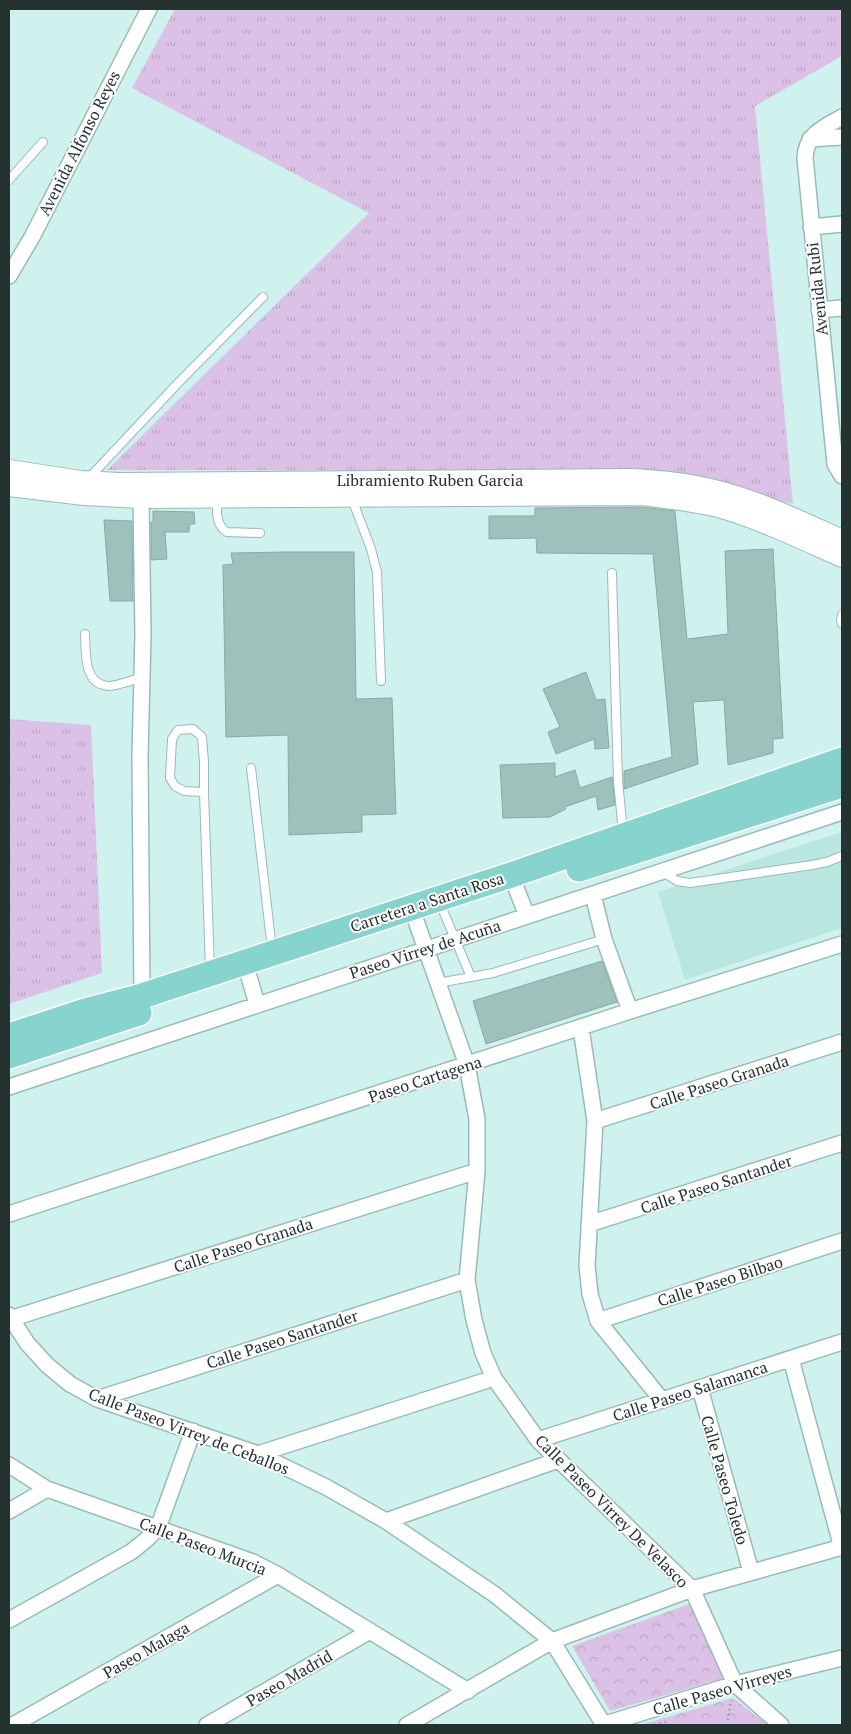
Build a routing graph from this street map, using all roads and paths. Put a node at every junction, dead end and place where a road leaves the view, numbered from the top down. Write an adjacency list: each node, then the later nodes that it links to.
1 (149, 9): 9 (street, Avenida Alfonso Reyes)
2 (842, 117): 4 (street)
3 (842, 136): 4 (street)
4 (810, 139): 8 (street, Avenida Rubi)
5 (43, 142): 6 (lane)
6 (9, 180)
7 (842, 224): 8 (street)
8 (811, 227): 12 (street, Avenida Rubi)
9 (9, 276)
10 (263, 297): 16 (lane)
11 (842, 308): 12 (street)
12 (819, 310): 13 (street, Avenida Rubi)
13 (835, 396): 15 (street, Avenida Rubi)
14 (9, 470): 16 (street, Libramiento Ruben Garcia)
15 (842, 476)
16 (86, 481): 22 (street, Libramiento Ruben Garcia)
17 (9, 486): 19 (street, Libramiento Ruben Garcia)
18 (352, 497): 20 (street, Libramiento Ruben Garcia); 23 (street, Libramiento Ruben Garcia); 29 (lane)
19 (141, 498): 20 (street, Libramiento Ruben Garcia); 28 (street)
20 (217, 498): 21 (lane)
21 (260, 533)
22 (842, 540)
23 (842, 558)
24 (612, 573): 36 (lane)
25 (842, 616): 26 (lane)
26 (842, 624)
27 (85, 634): 28 (lane)
28 (142, 678): 54 (street)
29 (381, 681)
30 (842, 760): 35 (main road, Carretera a Santa Rosa)
31 (251, 768): 49 (lane)
32 (842, 785): 35 (main road, Carretera a Santa Rosa)
33 (204, 792): 33 (lane); 50 (lane)
34 (842, 812): 37 (street, Paseo Virrey de Acuña)
35 (707, 818): 36 (main road, Carretera a Santa Rosa); 37 (street)
36 (625, 845): 40 (main road, Carretera a Santa Rosa)
37 (719, 852): 39 (street, Paseo Virrey de Acuña)
38 (842, 856): 39 (lane)
39 (662, 871): 41 (street, Paseo Virrey de Acuña)
40 (514, 882): 42 (main road, Carretera a Santa Rosa); 44 (street)
41 (593, 896): 44 (street, Paseo Virrey de Acuña); 46 (street)
42 (441, 906): 43 (main road, Carretera a Santa Rosa); 45 (lane)
43 (414, 915): 48 (street, Calle Paseo Virrey De Velasco); 49 (main road, Carretera a Santa Rosa); 51 (main road, Carretera a Santa Rosa)
44 (527, 916): 45 (street, Paseo Virrey de Acuña)
45 (455, 939): 48 (street, Paseo Virrey de Acuña); 52 (lane)
46 (604, 939): 52 (lane); 56 (street)
47 (842, 944): 56 (street, Paseo Cartagena)
48 (425, 949): 53 (street, Calle Paseo Virrey De Velasco); 55 (street, Paseo Virrey de Acuña)
49 (272, 953): 50 (main road, Carretera a Santa Rosa)
50 (210, 973): 54 (main road, Carretera a Santa Rosa)
51 (249, 977): 55 (street); 58 (main road, Carretera a Santa Rosa)
52 (471, 977): 53 (lane)
53 (438, 983): 63 (street, Calle Paseo Virrey De Velasco)
54 (142, 996): 59 (main road, Carretera a Santa Rosa)
55 (257, 1004): 62 (street, Paseo Virrey de Acuña)
56 (630, 1011): 57 (street, Paseo Cartagena)
57 (581, 1028): 63 (street, Paseo Cartagena); 65 (street)
58 (90, 1029): 61 (main road, Carretera a Santa Rosa); 62 (street)
59 (9, 1036)
60 (842, 1042): 65 (street, Calle Paseo Granada)
61 (9, 1056)
62 (101, 1057): 64 (street, Paseo Virrey de Acuña)
63 (467, 1065): 67 (street, Calle Paseo Virrey De Velasco); 68 (street, Paseo Cartagena)
64 (9, 1087)
65 (596, 1121): 69 (street)
66 (842, 1143): 69 (street, Calle Paseo Santander)
67 (477, 1171): 71 (street, Calle Paseo Virrey De Velasco); 72 (street, Calle Paseo Granada)
68 (9, 1214)
69 (589, 1224): 73 (street)
70 (842, 1241): 73 (street, Calle Paseo Bilbao)
71 (467, 1280): 76 (street, Calle Paseo Virrey De Velasco); 78 (street, Calle Paseo Santander)
72 (9, 1317): 78 (street, Calle Paseo Virrey de Ceballos)
73 (598, 1321): 79 (street)
74 (842, 1342): 75 (street, Calle Paseo Salamanca)
75 (791, 1359): 77 (street, Calle Paseo Salamanca); 89 (street)
76 (494, 1378): 81 (street, Calle Paseo Virrey De Velasco); 82 (street)
77 (700, 1388): 79 (street, Calle Paseo Salamanca); 90 (street, Calle Paseo Toledo)
78 (98, 1399): 80 (street, Calle Paseo Virrey de Ceballos)
79 (661, 1399): 81 (street, Calle Paseo Salamanca)
80 (193, 1431): 82 (street, Calle Paseo Virrey de Ceballos); 88 (street)
81 (538, 1440): 83 (street, Calle Paseo Virrey De Velasco)
82 (258, 1454): 87 (street, Calle Paseo Virrey de Ceballos)
83 (558, 1460): 87 (street); 92 (street, Calle Paseo Virrey De Velasco)
84 (9, 1465): 85 (street, Calle Paseo Murcia)
85 (47, 1489): 86 (street); 88 (street, Calle Paseo Murcia)
86 (9, 1511)
87 (386, 1521): 95 (street, Calle Paseo Virrey de Ceballos)
88 (158, 1528): 91 (street, Calle Paseo Murcia); 93 (street)
89 (842, 1548): 90 (street)
90 (751, 1572): 92 (street)
91 (278, 1575): 94 (street, Calle Paseo Murcia); 103 (street, Paseo Malaga)
92 (692, 1589): 95 (street); 97 (street, Calle Paseo Virrey De Velasco)
93 (9, 1620)
94 (370, 1631): 98 (street, Calle Paseo Murcia); 104 (street, Paseo Madrid)
95 (552, 1641): 98 (street); 106 (street, Calle Paseo Virrey de Ceballos)
96 (842, 1658): 97 (street, Calle Paseo Virreyes)
97 (734, 1684): 100 (path); 106 (street, Calle Paseo Virreyes); 109 (street)
98 (468, 1691): 105 (street)
99 (726, 1701): 100 (path)
100 (731, 1702): 101 (path); 108 (path)
101 (736, 1705)
102 (674, 1719): 107 (path)
103 (13, 1725)
104 (207, 1725)
105 (407, 1725)
106 (603, 1725)
107 (656, 1725)
108 (727, 1725)
109 (781, 1725)

